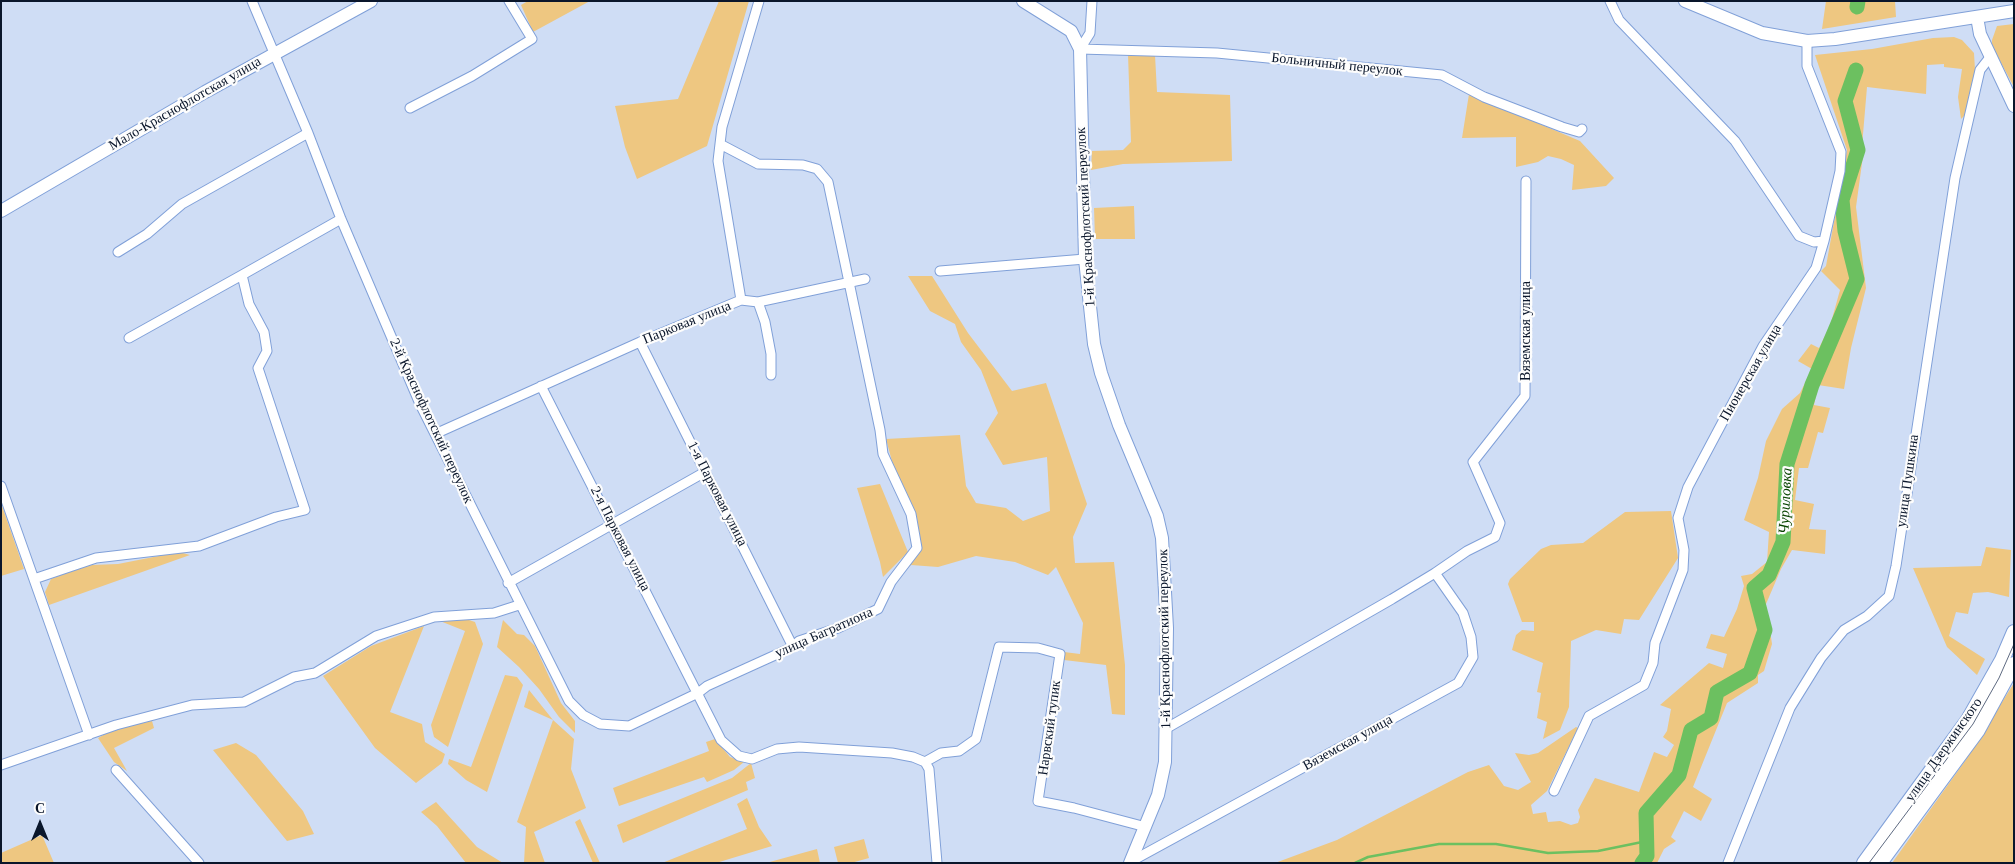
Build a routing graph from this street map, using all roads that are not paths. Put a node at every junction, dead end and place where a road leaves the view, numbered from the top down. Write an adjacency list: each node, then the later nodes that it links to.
1 (252, 1): 13 (street, 2-й Краснофлотский переулок)
2 (371, 1): 13 (street, Мало-Краснофлотская улица)
3 (509, 1): 16 (street)
4 (759, 1): 19 (street, Парковая улица)
5 (1023, 1): 12 (street)
6 (1092, 1): 12 (street)
7 (1610, 1): 23 (street)
8 (1688, 2): 11 (street)
9 (2014, 11): 10 (street)
10 (1977, 17): 11 (street); 14 (street)
11 (1807, 41): 23 (street, Пионерская улица)
12 (1080, 49): 17 (street, Больничный переулок); 25 (street, 1-й Краснофлотский переулок)
13 (273, 53): 18 (street, 2-й Краснофлотский переулок); 21 (street, Мало-Краснофлотская улица)
14 (1990, 56): 15 (street); 58 (street, улица Пушкина)
15 (2012, 102)
16 (410, 108)
17 (1582, 130)
18 (308, 133): 22 (street, 2-й Краснофлотский переулок); 24 (street)
19 (720, 144): 29 (street, улица Багратиона); 30 (street, Парковая улица)
20 (1526, 181): 40 (street, Вяземская улица)
21 (1, 211)
22 (341, 219): 27 (street); 36 (street, 2-й Краснофлотский переулок)
23 (1824, 241): 53 (street, Пионерская улица)
24 (118, 252)
25 (1085, 259): 26 (street); 48 (street, 1-й Краснофлотский переулок)
26 (940, 272)
27 (242, 275): 32 (street); 41 (street)
28 (865, 279): 29 (street)
29 (848, 282): 31 (street); 45 (street, улица Багратиона)
30 (741, 300): 31 (street); 33 (street, Парковая улица)
31 (758, 302): 34 (street)
32 (129, 338)
33 (640, 342): 35 (street, Парковая улица); 37 (street, 1-я Парковая улица)
34 (771, 375)
35 (541, 386): 36 (street, Парковая улица); 39 (street, 2-я Парковая улица)
36 (436, 434): 42 (street, 2-й Краснофлотский переулок)
37 (706, 472): 39 (street); 45 (street, 1-я Парковая улица)
38 (1, 486): 41 (street)
39 (612, 523): 42 (street); 47 (street, 2-я Парковая улица)
40 (1436, 573): 48 (street, Вяземская улица); 57 (street, Вяземская улица)
41 (34, 579): 49 (street)
42 (508, 583): 43 (street, 2-й Краснофлотский переулок)
43 (519, 605): 47 (street, 2-й Краснофлотский переулок); 49 (street)
44 (2014, 632): 59 (main road, улица Дзержинского)
45 (793, 647): 47 (street, улица Багратиона)
46 (2014, 664): 60 (main road, улица Дзержинского)
47 (698, 693): 50 (street)
48 (1167, 728): 54 (street, 1-й Краснофлотский переулок)
49 (88, 735): 51 (street)
50 (925, 762): 54 (street, Нарвский тупик); 56 (street)
51 (1, 765)
52 (116, 770): 55 (street)
53 (1554, 791)
54 (1146, 827): 57 (street, 1-й Краснофлотский переулок)
55 (199, 863)
56 (937, 863)
57 (1130, 863)
58 (1728, 863)
59 (1864, 863)
60 (1880, 863)

